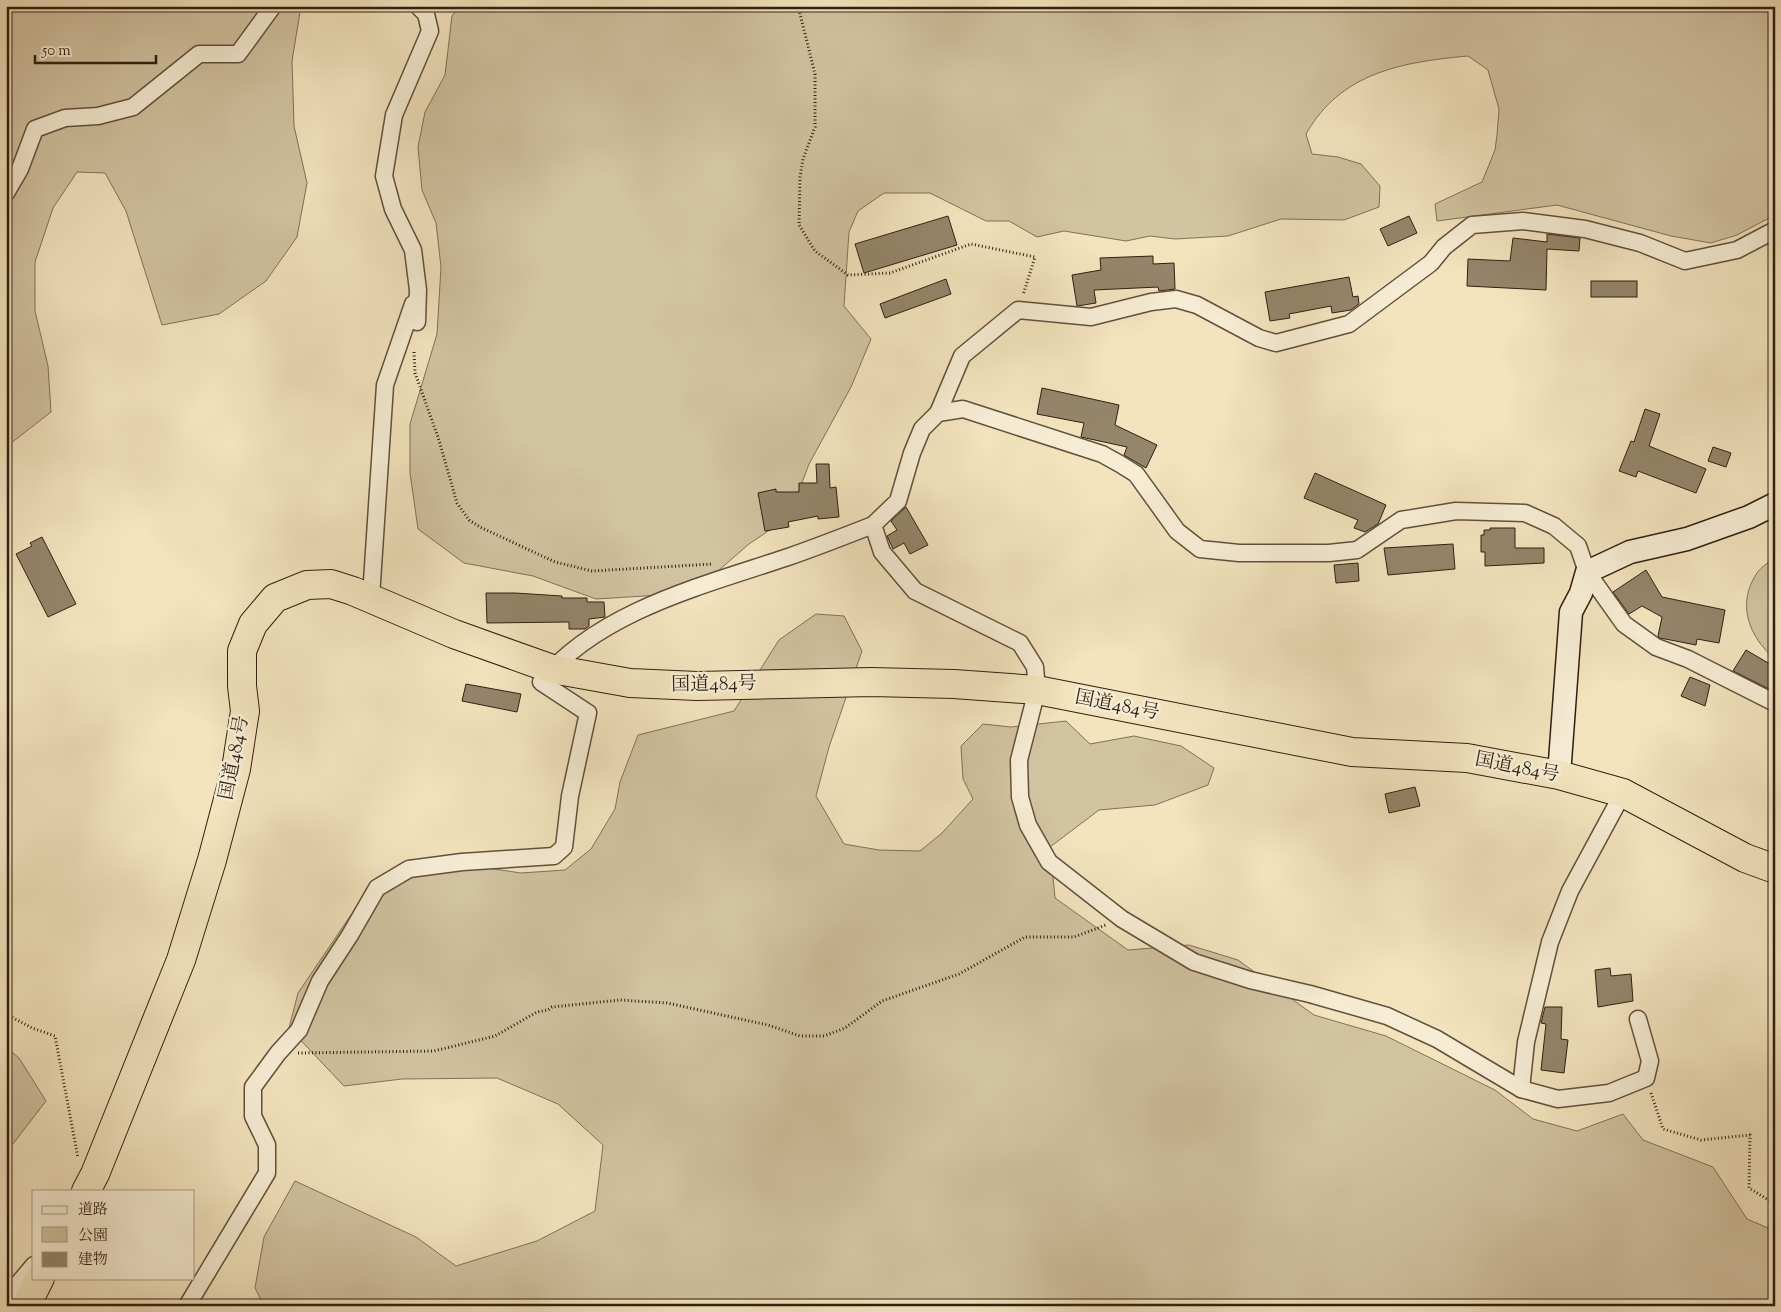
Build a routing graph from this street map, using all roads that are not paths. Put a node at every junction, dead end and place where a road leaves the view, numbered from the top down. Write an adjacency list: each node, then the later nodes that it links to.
1 (272, 6): 3 (street)
2 (418, 6): 5 (street)
3 (6, 193)
4 (1775, 230): 7 (street)
5 (418, 290): 6 (street); 11 (street)
6 (417, 322)
7 (938, 413): 9 (street); 10 (street)
8 (1775, 504): 10 (street)
9 (873, 525): 12 (street); 13 (street)
10 (1587, 572): 14 (street); 15 (street)
11 (371, 597): 12 (highway, 国道484号); 20 (highway, 国道484号)
12 (552, 669): 13 (highway, 国道484号); 25 (street)
13 (1037, 690): 15 (highway, 国道484号); 19 (street)
14 (1775, 703)
15 (1559, 775): 16 (highway, 国道484号)
16 (1623, 793): 17 (highway, 国道484号); 19 (street)
17 (1775, 869)
18 (1638, 1019): 19 (street)
19 (1521, 1089)
20 (87, 1190)
21 (32, 1267): 23 (street)
22 (39, 1280): 24 (highway)
23 (6, 1298)
24 (26, 1306)
25 (187, 1306)

